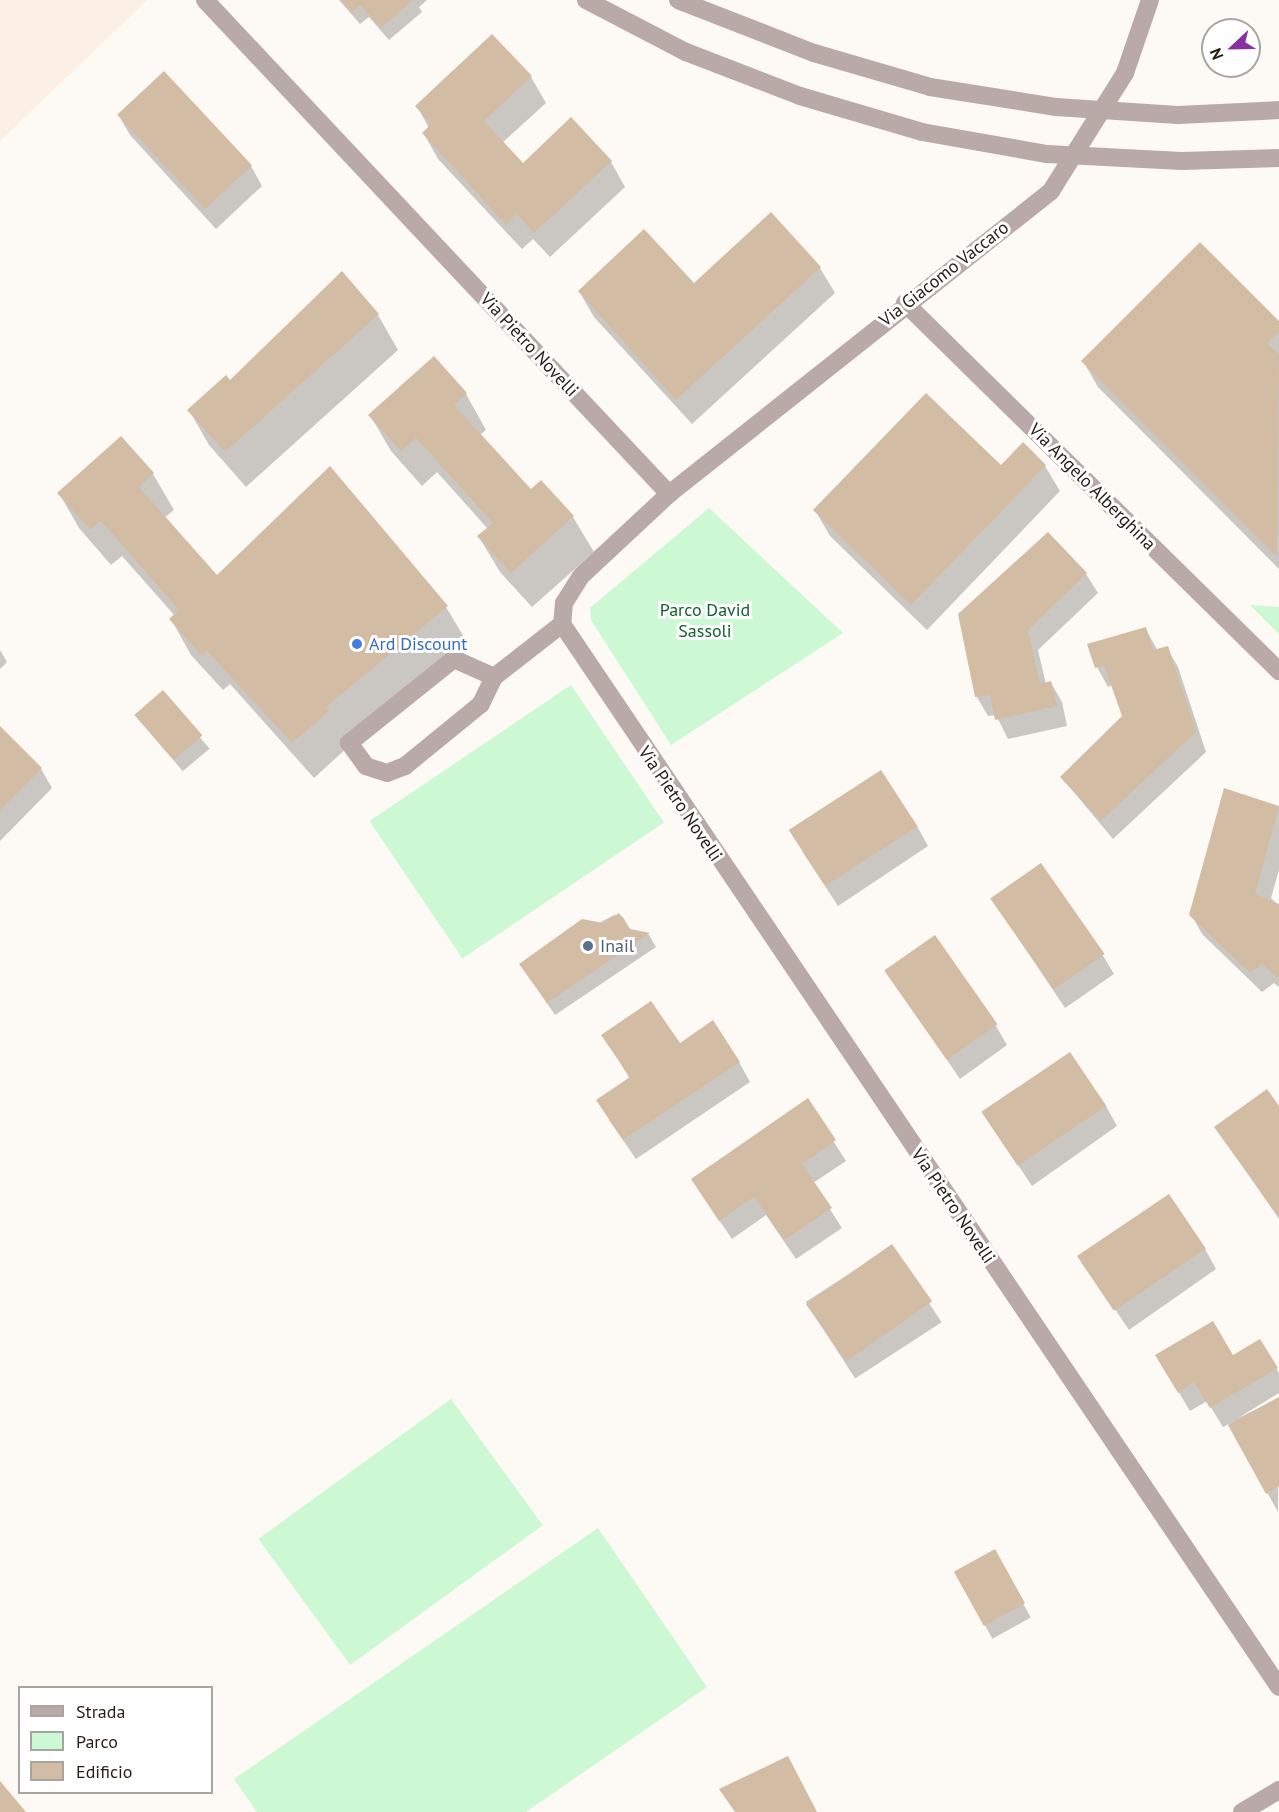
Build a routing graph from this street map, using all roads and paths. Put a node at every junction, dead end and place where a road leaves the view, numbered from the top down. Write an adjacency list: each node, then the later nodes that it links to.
1 (205, 0): 8 (street, Via Pietro Novelli)
2 (586, 0): 6 (street, bridge)
3 (678, 0): 5 (street, bridge)
4 (1150, 0): 7 (street, Via Giacomo Vaccaro)
5 (1279, 110)
6 (1279, 158)
7 (905, 303): 8 (street, Via Giacomo Vaccaro); 10 (street, Via Angelo Alberghina)
8 (669, 494): 9 (street)
9 (562, 624): 11 (street); 12 (street, Via Pietro Novelli)
10 (1279, 671)
11 (494, 677): 11 (street)
12 (1279, 1687)
13 (1279, 1790): 14 (street)
14 (1242, 1812)

